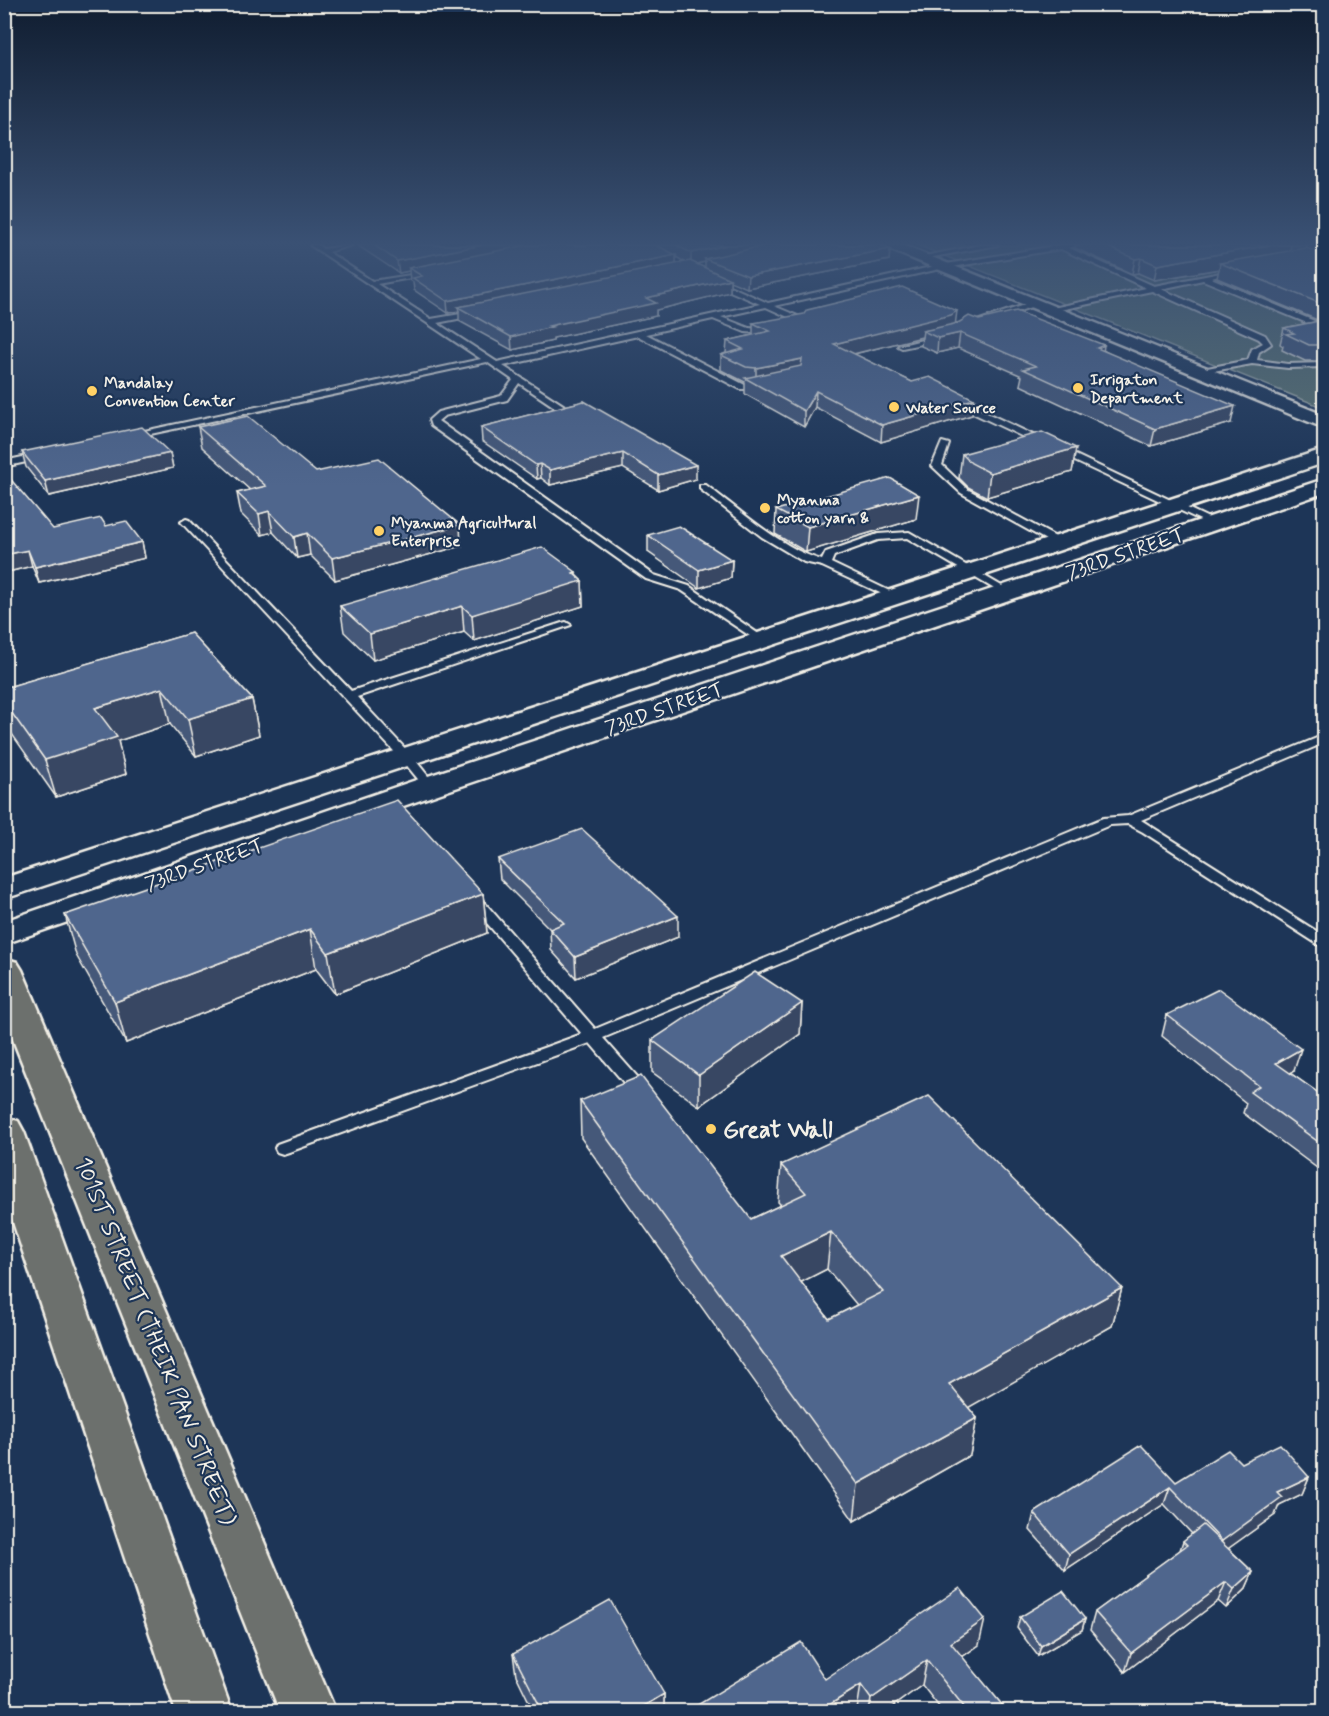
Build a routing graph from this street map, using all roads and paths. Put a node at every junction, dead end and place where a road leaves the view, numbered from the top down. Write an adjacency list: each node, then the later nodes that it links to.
1 (434, 325): 14 (lane)
2 (677, 325): 10 (lane)
3 (735, 325): 9 (lane)
4 (795, 325): 8 (lane)
5 (966, 325): 11 (lane)
6 (1083, 325): 18 (main road)
7 (1235, 325): 15 (lane)
8 (791, 327)
9 (775, 331)
10 (639, 333): 17 (lane); 20 (lane)
11 (953, 334)
12 (943, 336): 13 (lane)
13 (902, 346)
14 (486, 360): 17 (lane); 24 (lane)
15 (1252, 362): 16 (lane); 18 (lane)
16 (1324, 364)
17 (494, 365): 19 (lane)
18 (1200, 372): 23 (main road)
19 (517, 380): 22 (lane); 40 (lane)
20 (776, 383)
21 (967, 407): 31 (lane)
22 (568, 412)
23 (1324, 422)
24 (119, 439)
25 (945, 444): 34 (lane)
26 (50, 454): 28 (lane)
27 (1324, 456): 31 (main road, 73RD STREET)
28 (4, 464)
29 (1324, 486): 33 (main road, 73RD STREET)
30 (703, 488): 35 (lane)
31 (1176, 505): 33 (lane); 34 (main road, 73RD STREET)
32 (186, 522): 41 (lane)
33 (1214, 523): 37 (main road, 73RD STREET)
34 (1059, 543): 36 (main road, 73RD STREET)
35 (825, 564): 36 (lane); 38 (lane)
36 (972, 572): 37 (lane); 38 (main road, 73RD STREET)
37 (1007, 592): 44 (main road, 73RD STREET)
38 (897, 597): 40 (main road, 73RD STREET)
39 (566, 625): 41 (lane)
40 (762, 641): 43 (main road, 73RD STREET)
41 (349, 696): 43 (lane)
42 (1324, 739): 45 (lane)
43 (408, 759): 44 (lane); 47 (main road, 73RD STREET)
44 (430, 786): 48 (main road, 73RD STREET)
45 (1130, 820): 49 (lane); 51 (lane)
46 (460, 882): 51 (lane)
47 (4, 889)
48 (4, 933)
49 (1324, 942)
50 (4, 970): 56 (main road, 101ST STREET (THEIK PAN STREET))
51 (592, 1036): 52 (lane); 54 (lane)
52 (653, 1106)
53 (4, 1132): 55 (main road)
54 (283, 1148)
55 (204, 1712)
56 (308, 1712)

